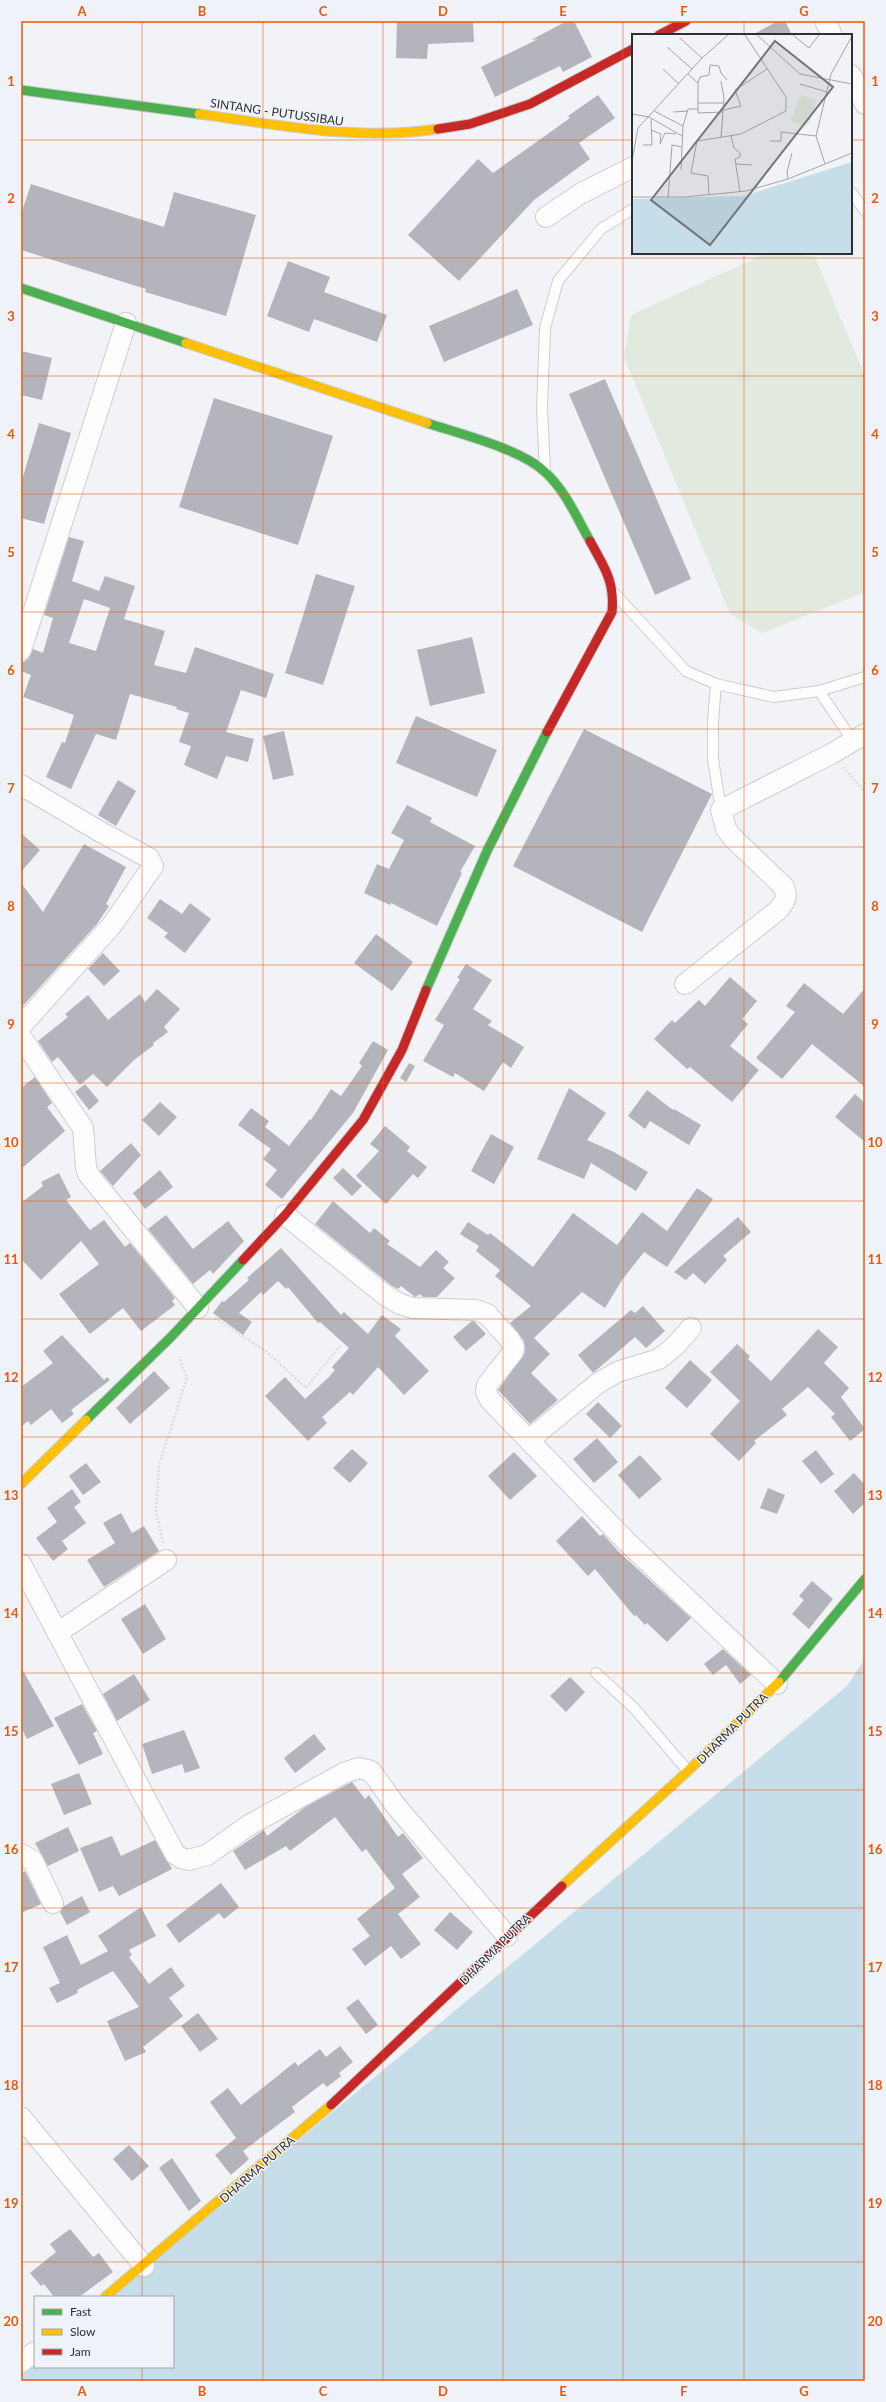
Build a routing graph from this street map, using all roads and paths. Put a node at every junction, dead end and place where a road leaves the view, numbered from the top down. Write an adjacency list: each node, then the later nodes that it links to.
1 (686, 21): 3 (main road)
2 (825, 21): 4 (street)
3 (662, 34)
4 (832, 34)
5 (632, 50): 7 (main road, SINTANG - PUTUSSIBAU)
6 (852, 78): 8 (street)
7 (21, 90)
8 (860, 101)
9 (632, 168): 13 (street)
10 (852, 193): 12 (lane)
11 (632, 211): 16 (lane)
12 (865, 211)
13 (546, 217)
14 (21, 288): 15 (main road)
15 (126, 323): 16 (main road); 18 (street)
16 (545, 471): 17 (main road)
17 (614, 594): 20 (lane); 30 (main road)
18 (21, 650)
19 (865, 677): 21 (lane)
20 (716, 684): 21 (lane); 26 (lane)
21 (819, 691): 22 (lane)
22 (859, 737): 23 (street)
23 (831, 754): 25 (path); 26 (street)
24 (21, 784): 28 (street)
25 (865, 792)
26 (721, 810): 27 (street)
27 (684, 984)
28 (21, 1026)
29 (24, 1049): 31 (street)
30 (285, 1215): 31 (main road); 35 (street)
31 (198, 1308): 33 (main road); 34 (path)
32 (691, 1328): 35 (street)
33 (171, 1337): 36 (main road); 37 (path)
34 (340, 1346)
35 (529, 1440): 42 (street)
36 (21, 1484)
37 (166, 1560): 40 (street)
38 (21, 1564): 40 (street)
39 (865, 1579): 42 (main road, DHARMA PUTRA)
40 (57, 1633): 46 (street)
41 (596, 1673): 43 (lane)
42 (777, 1684): 43 (main road, DHARMA PUTRA)
43 (688, 1771): 46 (main road, DHARMA PUTRA)
44 (21, 1854): 45 (street)
45 (53, 1903)
46 (506, 1936): 48 (main road, DHARMA PUTRA)
47 (21, 2117): 48 (street)
48 (144, 2266): 49 (main road, DHARMA PUTRA)
49 (106, 2296)
50 (34, 2353): 51 (street)
51 (21, 2362)

